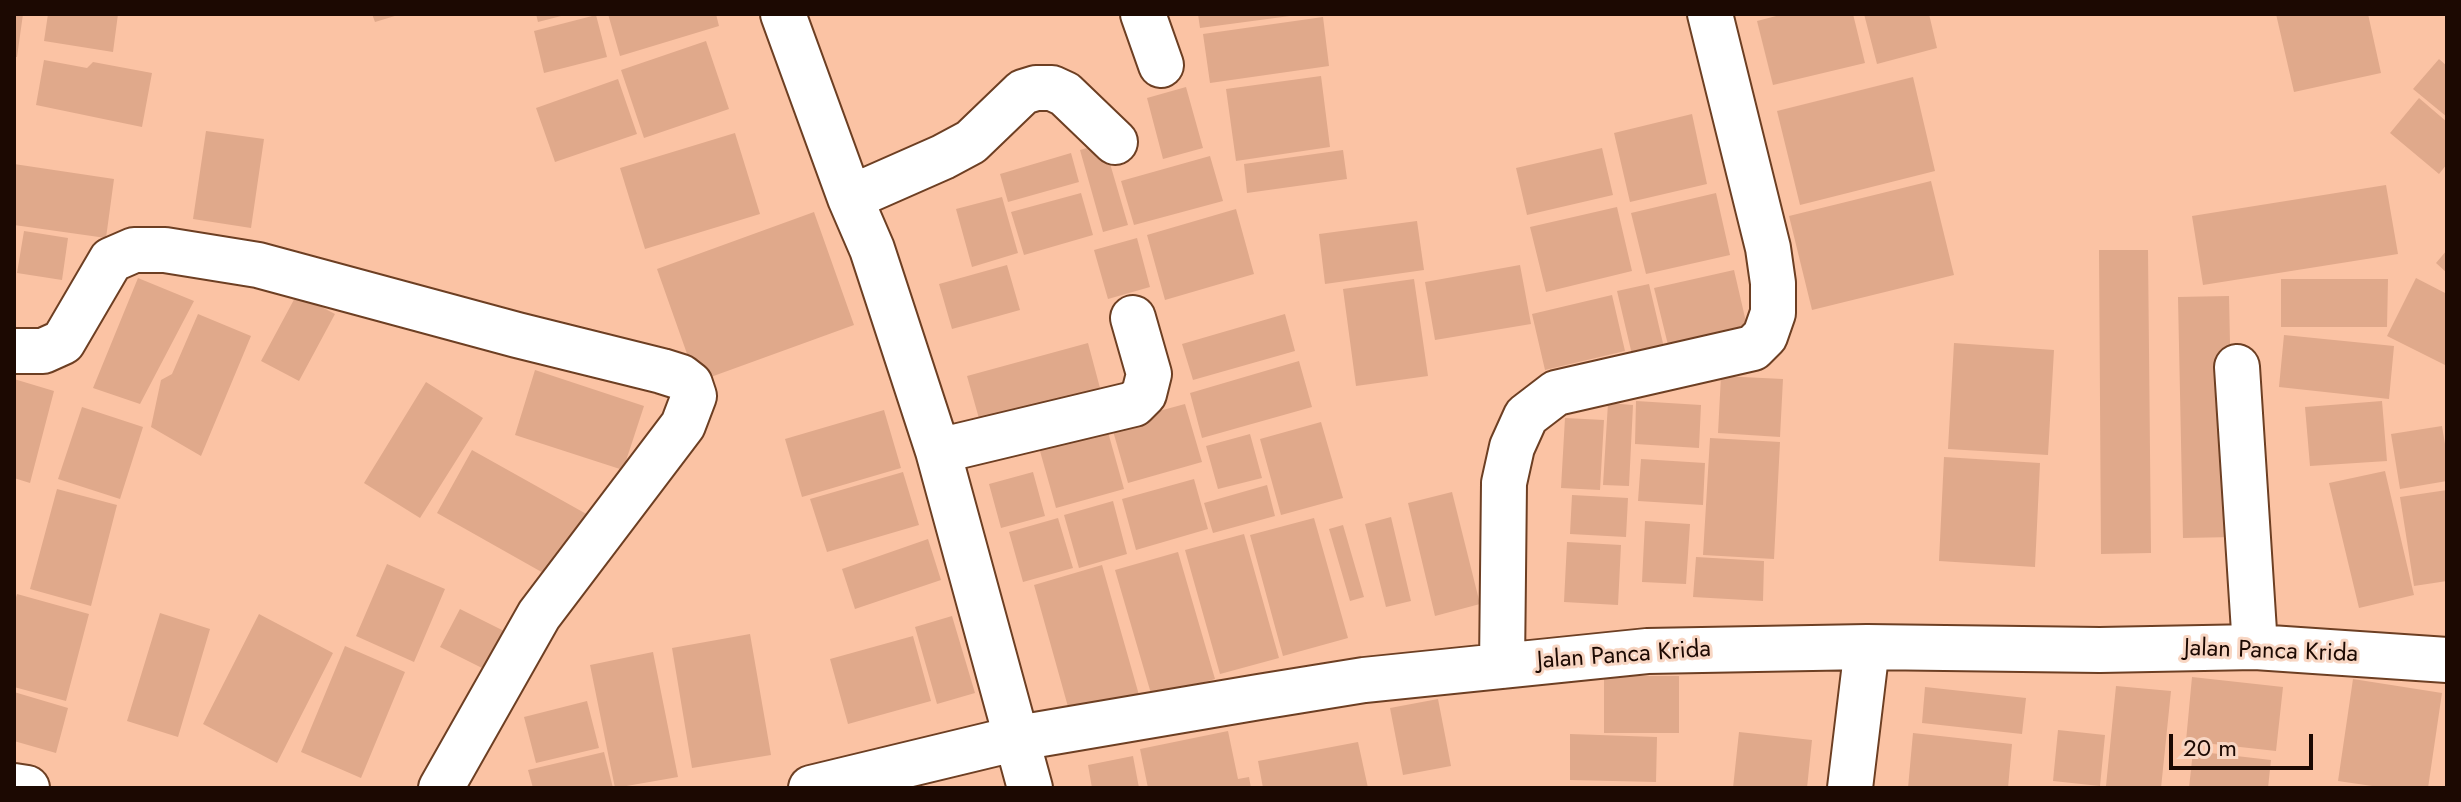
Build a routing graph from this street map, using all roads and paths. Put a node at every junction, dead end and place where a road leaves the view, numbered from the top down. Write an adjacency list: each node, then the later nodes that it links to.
1 (783, 14): 6 (street)
2 (1143, 14): 4 (street)
3 (1710, 14): 14 (street)
4 (1161, 65)
5 (1115, 142): 6 (street)
6 (850, 198): 10 (street)
7 (1133, 318): 10 (street)
8 (14, 351): 18 (street)
9 (2237, 367): 12 (street)
10 (938, 451): 15 (street)
11 (1867, 647): 12 (street, Jalan Panca Krida); 14 (street, Jalan Panca Krida); 21 (street)
12 (2255, 647): 13 (street, Jalan Panca Krida)
13 (2447, 660)
14 (1502, 666): 15 (street, Jalan Panca Krida)
15 (1018, 738): 19 (street, Jalan Panca Krida); 20 (street)
16 (14, 786): 17 (street)
17 (27, 788)
18 (441, 788)
19 (811, 788)
20 (1030, 788)
21 (1850, 788)

